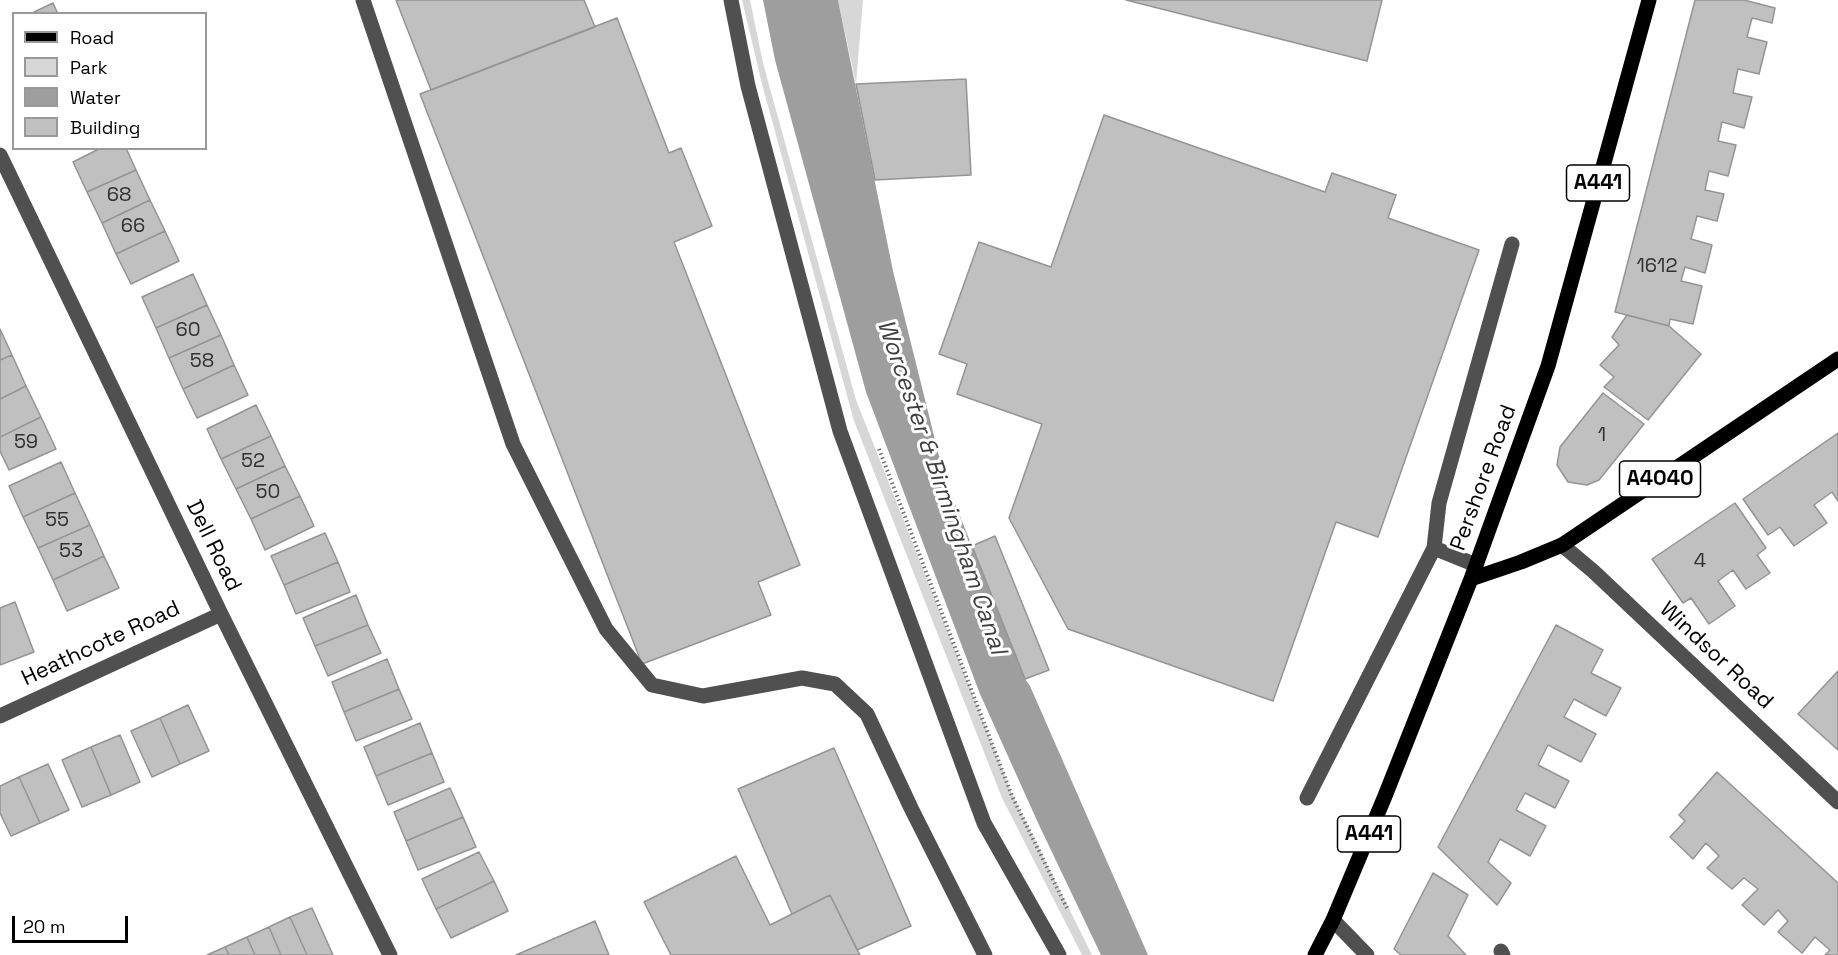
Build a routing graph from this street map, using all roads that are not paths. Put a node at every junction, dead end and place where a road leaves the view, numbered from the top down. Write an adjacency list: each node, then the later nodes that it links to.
1 (363, 0): 16 (street)
2 (731, 0): 17 (street)
3 (1649, 0): 9 (main road, Pershore Road / A441)
4 (0, 155): 10 (street, Dell Road)
5 (1512, 244): 8 (street)
6 (1838, 359): 7 (main road, A4040)
7 (1562, 545): 9 (main road, A4040); 13 (street, Windsor Road)
8 (1434, 548): 9 (street); 12 (street)
9 (1474, 572): 14 (main road, Pershore Road / A441)
10 (221, 614): 11 (street, Heathcote Road); 15 (street, Dell Road)
11 (0, 716)
12 (1307, 798)
13 (1838, 802)
14 (1333, 920): 18 (main road, Pershore Road / A441); 20 (street)
15 (390, 955)
16 (985, 955)
17 (1059, 955)
18 (1315, 955): 19 (street)
19 (1326, 955)
20 (1367, 955)

